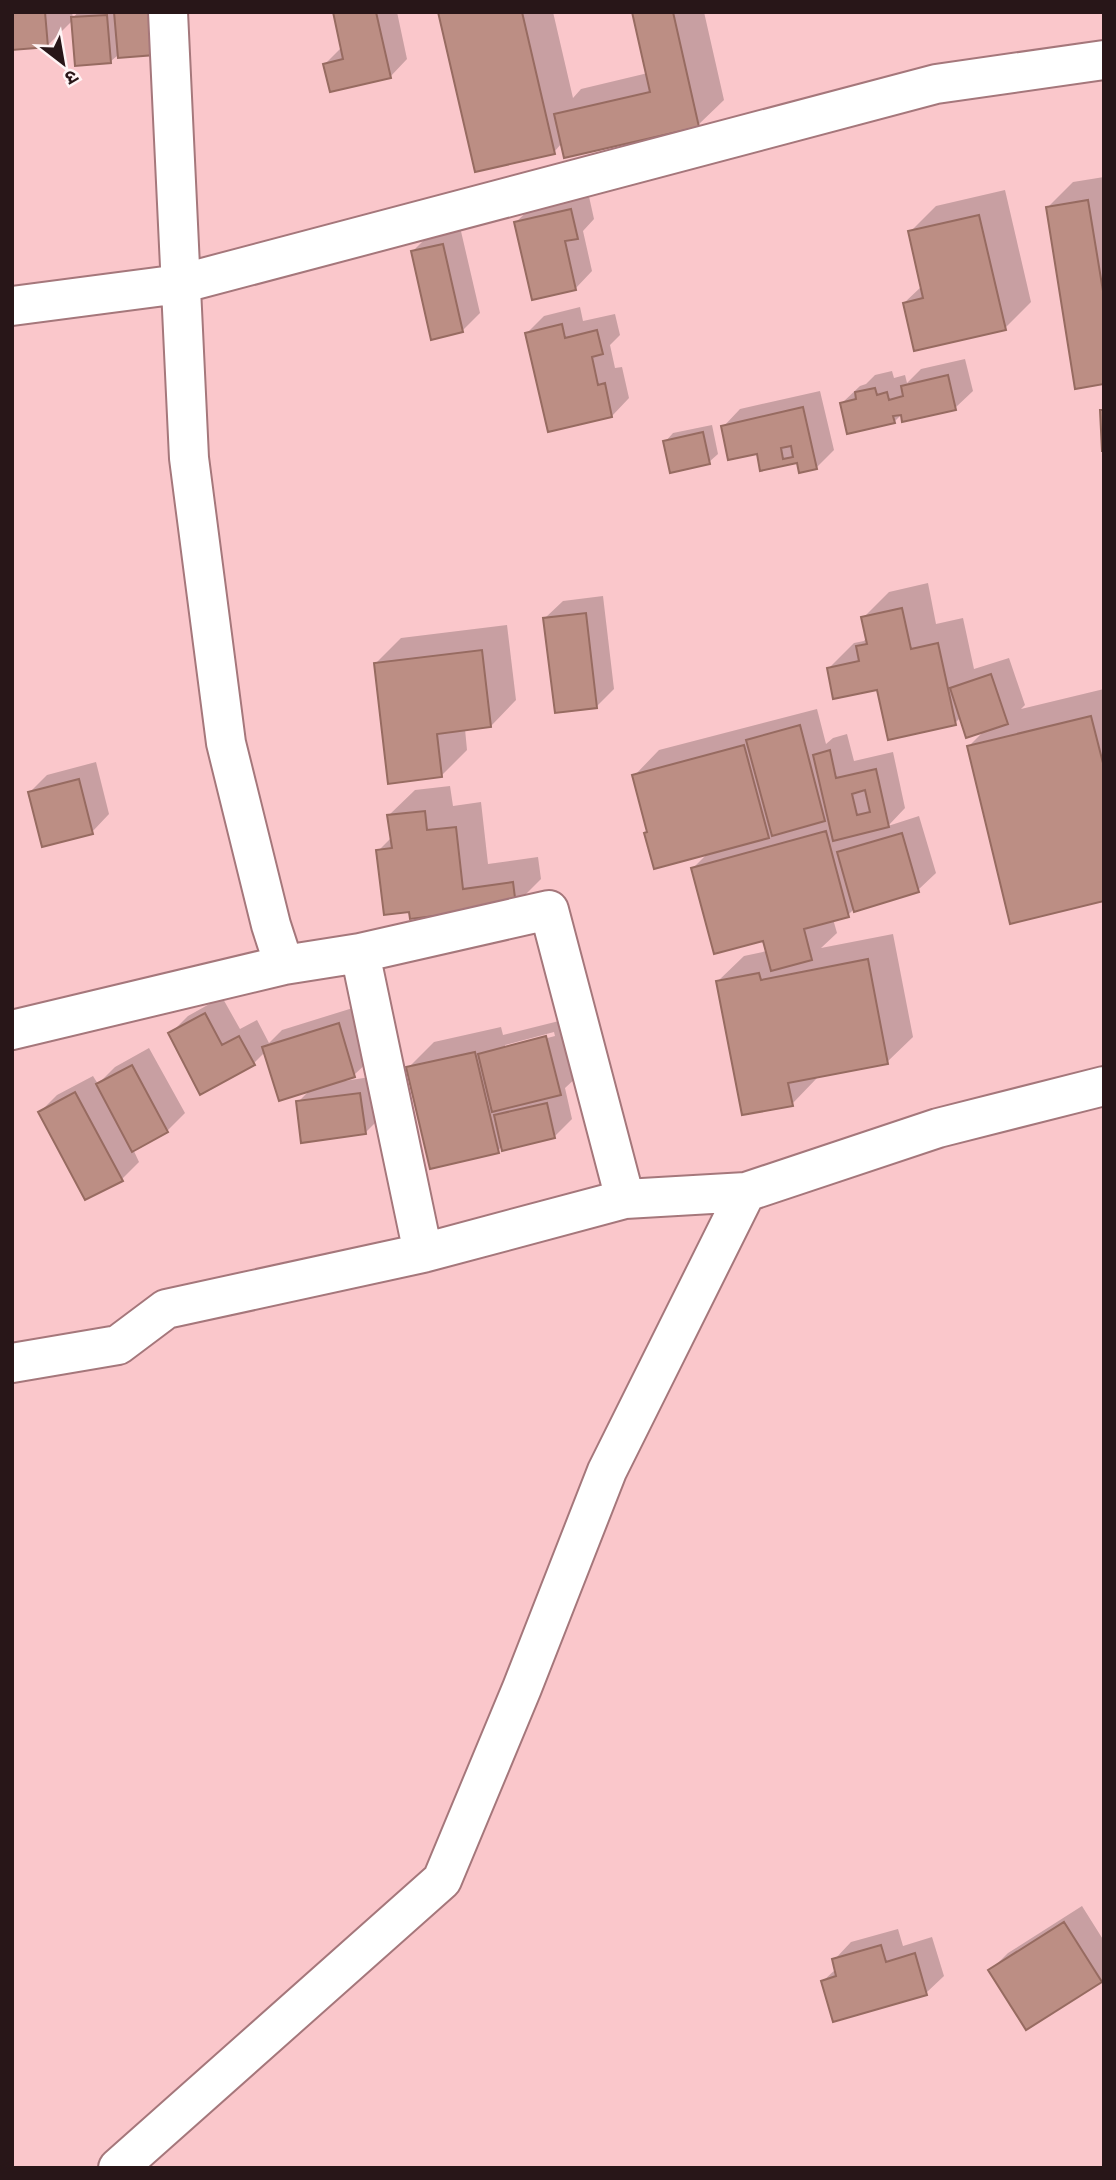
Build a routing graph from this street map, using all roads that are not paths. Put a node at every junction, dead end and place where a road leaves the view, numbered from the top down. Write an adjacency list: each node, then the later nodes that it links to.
1 (168, 12): 3 (street)
2 (1104, 60): 3 (street)
3 (180, 284): 4 (street); 6 (street)
4 (12, 306)
5 (360, 953): 6 (street); 10 (street); 11 (street)
6 (284, 965): 7 (street)
7 (12, 1030)
8 (1104, 1086): 9 (street)
9 (746, 1192): 10 (street); 13 (street)
10 (625, 1199): 11 (street)
11 (423, 1253): 12 (street)
12 (12, 1363)
13 (118, 2168)

